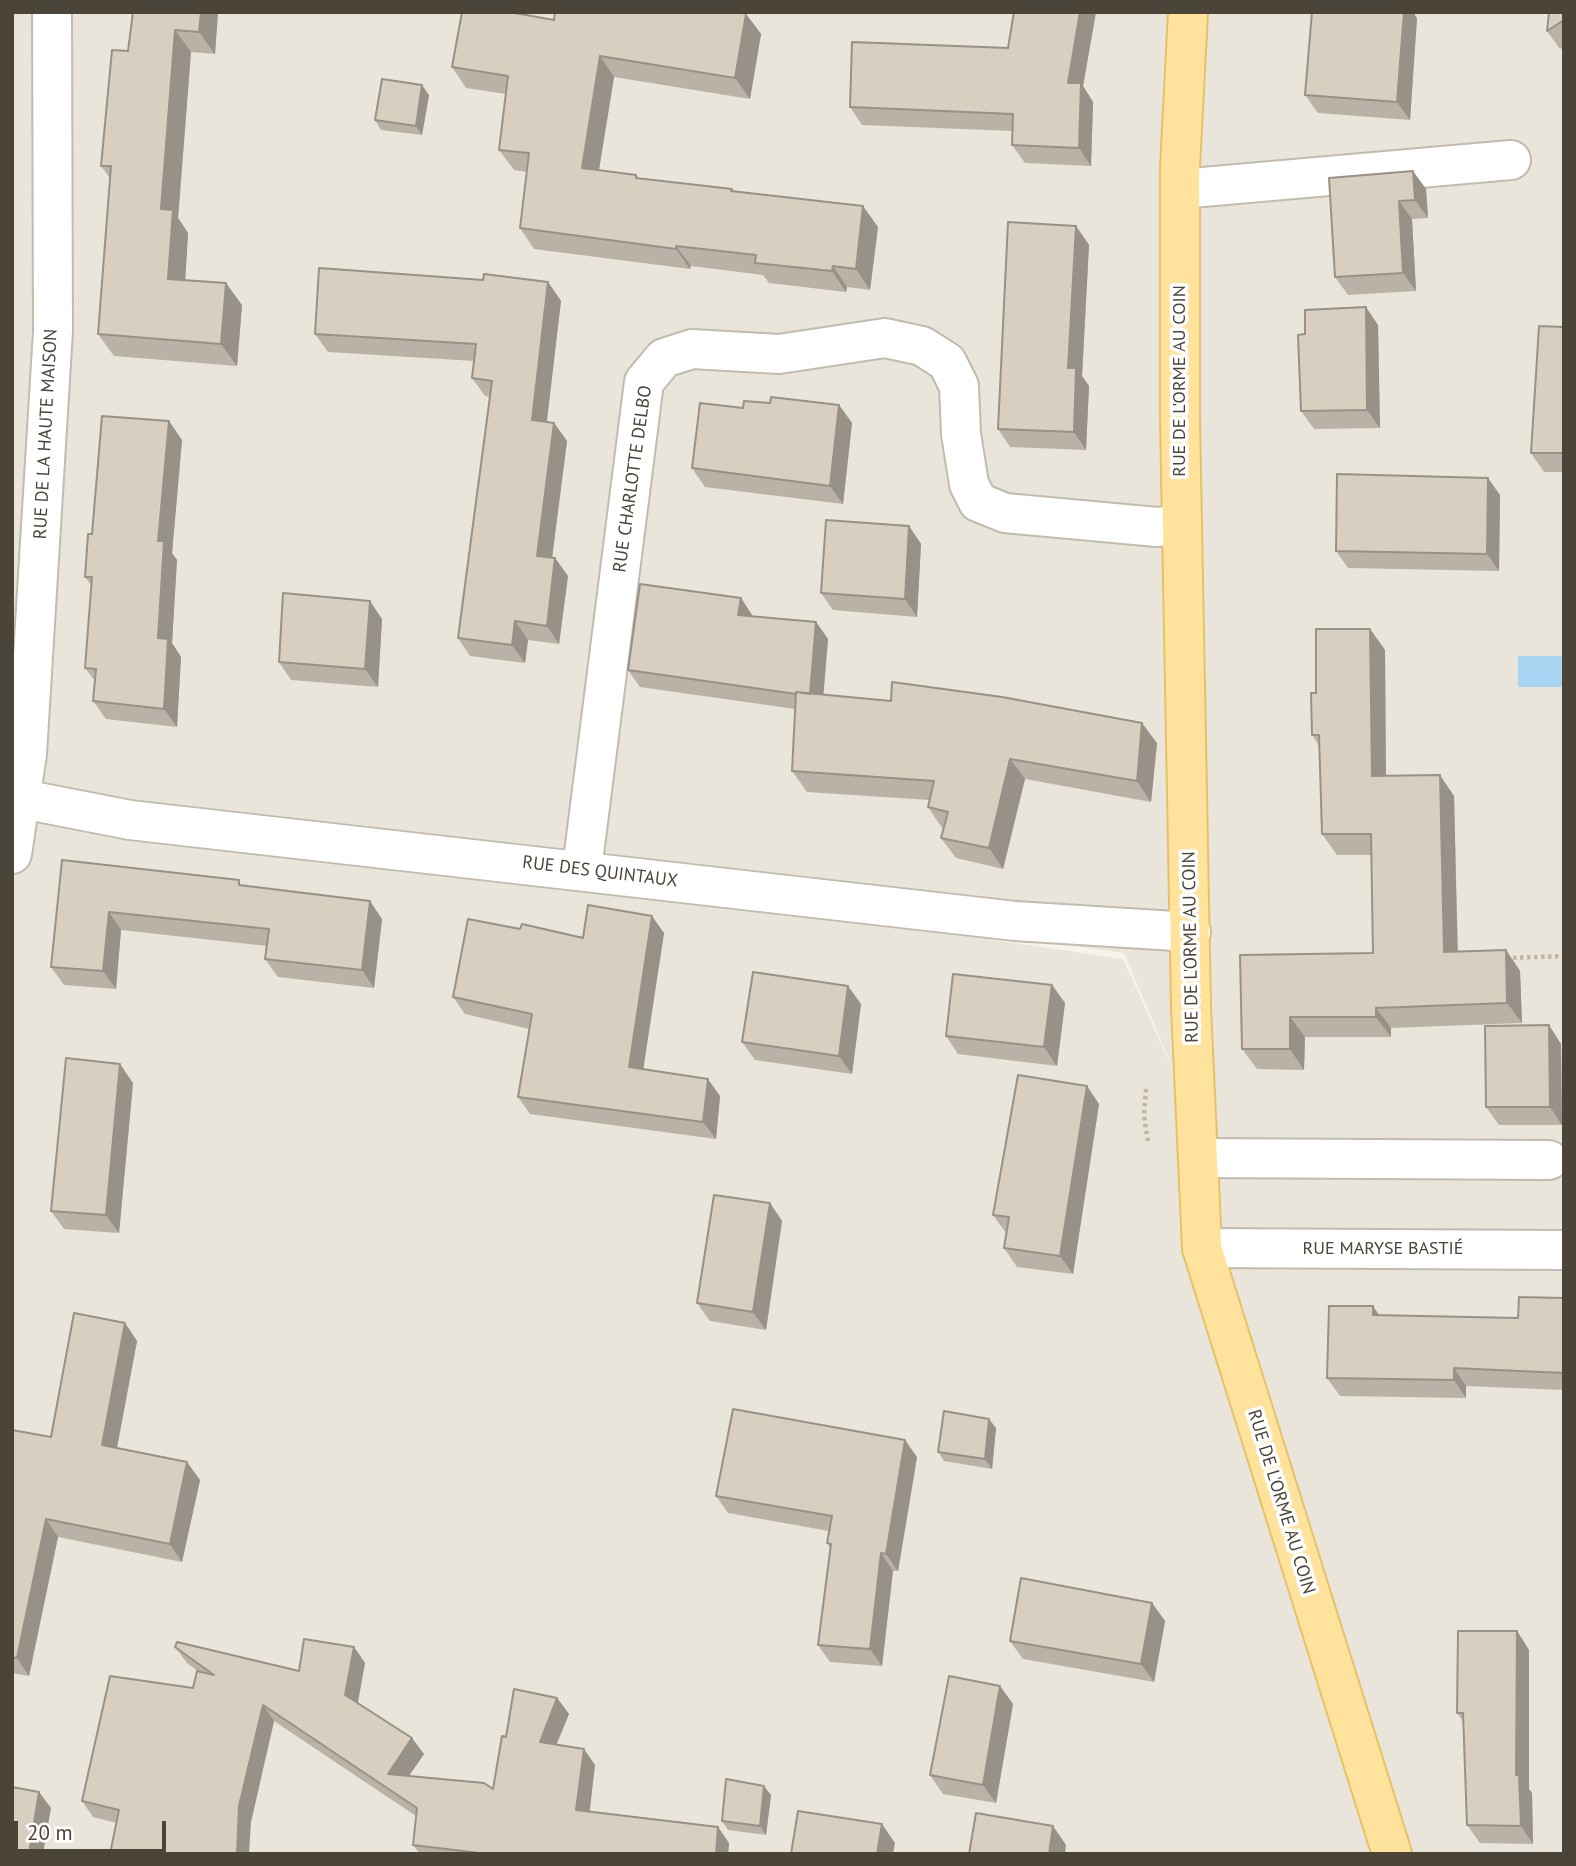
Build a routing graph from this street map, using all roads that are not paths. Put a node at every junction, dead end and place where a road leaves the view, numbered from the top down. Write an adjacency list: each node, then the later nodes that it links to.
1 (52, 12): 6 (street, RUE DE LA HAUTE MAISON)
2 (1188, 12): 4 (main road, RUE DE L'ORME AU COIN)
3 (1511, 160): 4 (street)
4 (1180, 189): 5 (main road, RUE DE L'ORME AU COIN)
5 (1181, 525): 8 (street, RUE CHARLOTTE DELBO); 9 (main road, RUE DE L'ORME AU COIN)
6 (16, 797): 7 (street, RUE DE LA HAUTE MAISON); 8 (street, RUE DES QUINTAUX)
7 (12, 854)
8 (582, 869): 9 (street, RUE DES QUINTAUX)
9 (1191, 932): 10 (main road, RUE DE L'ORME AU COIN)
10 (1198, 1158): 11 (street); 12 (main road, RUE DE L'ORME AU COIN)
11 (1549, 1160)
12 (1202, 1248): 13 (street, RUE MARYSE BASTIÉ); 14 (main road, RUE DE L'ORME AU COIN)
13 (1564, 1250)
14 (1392, 1854)

